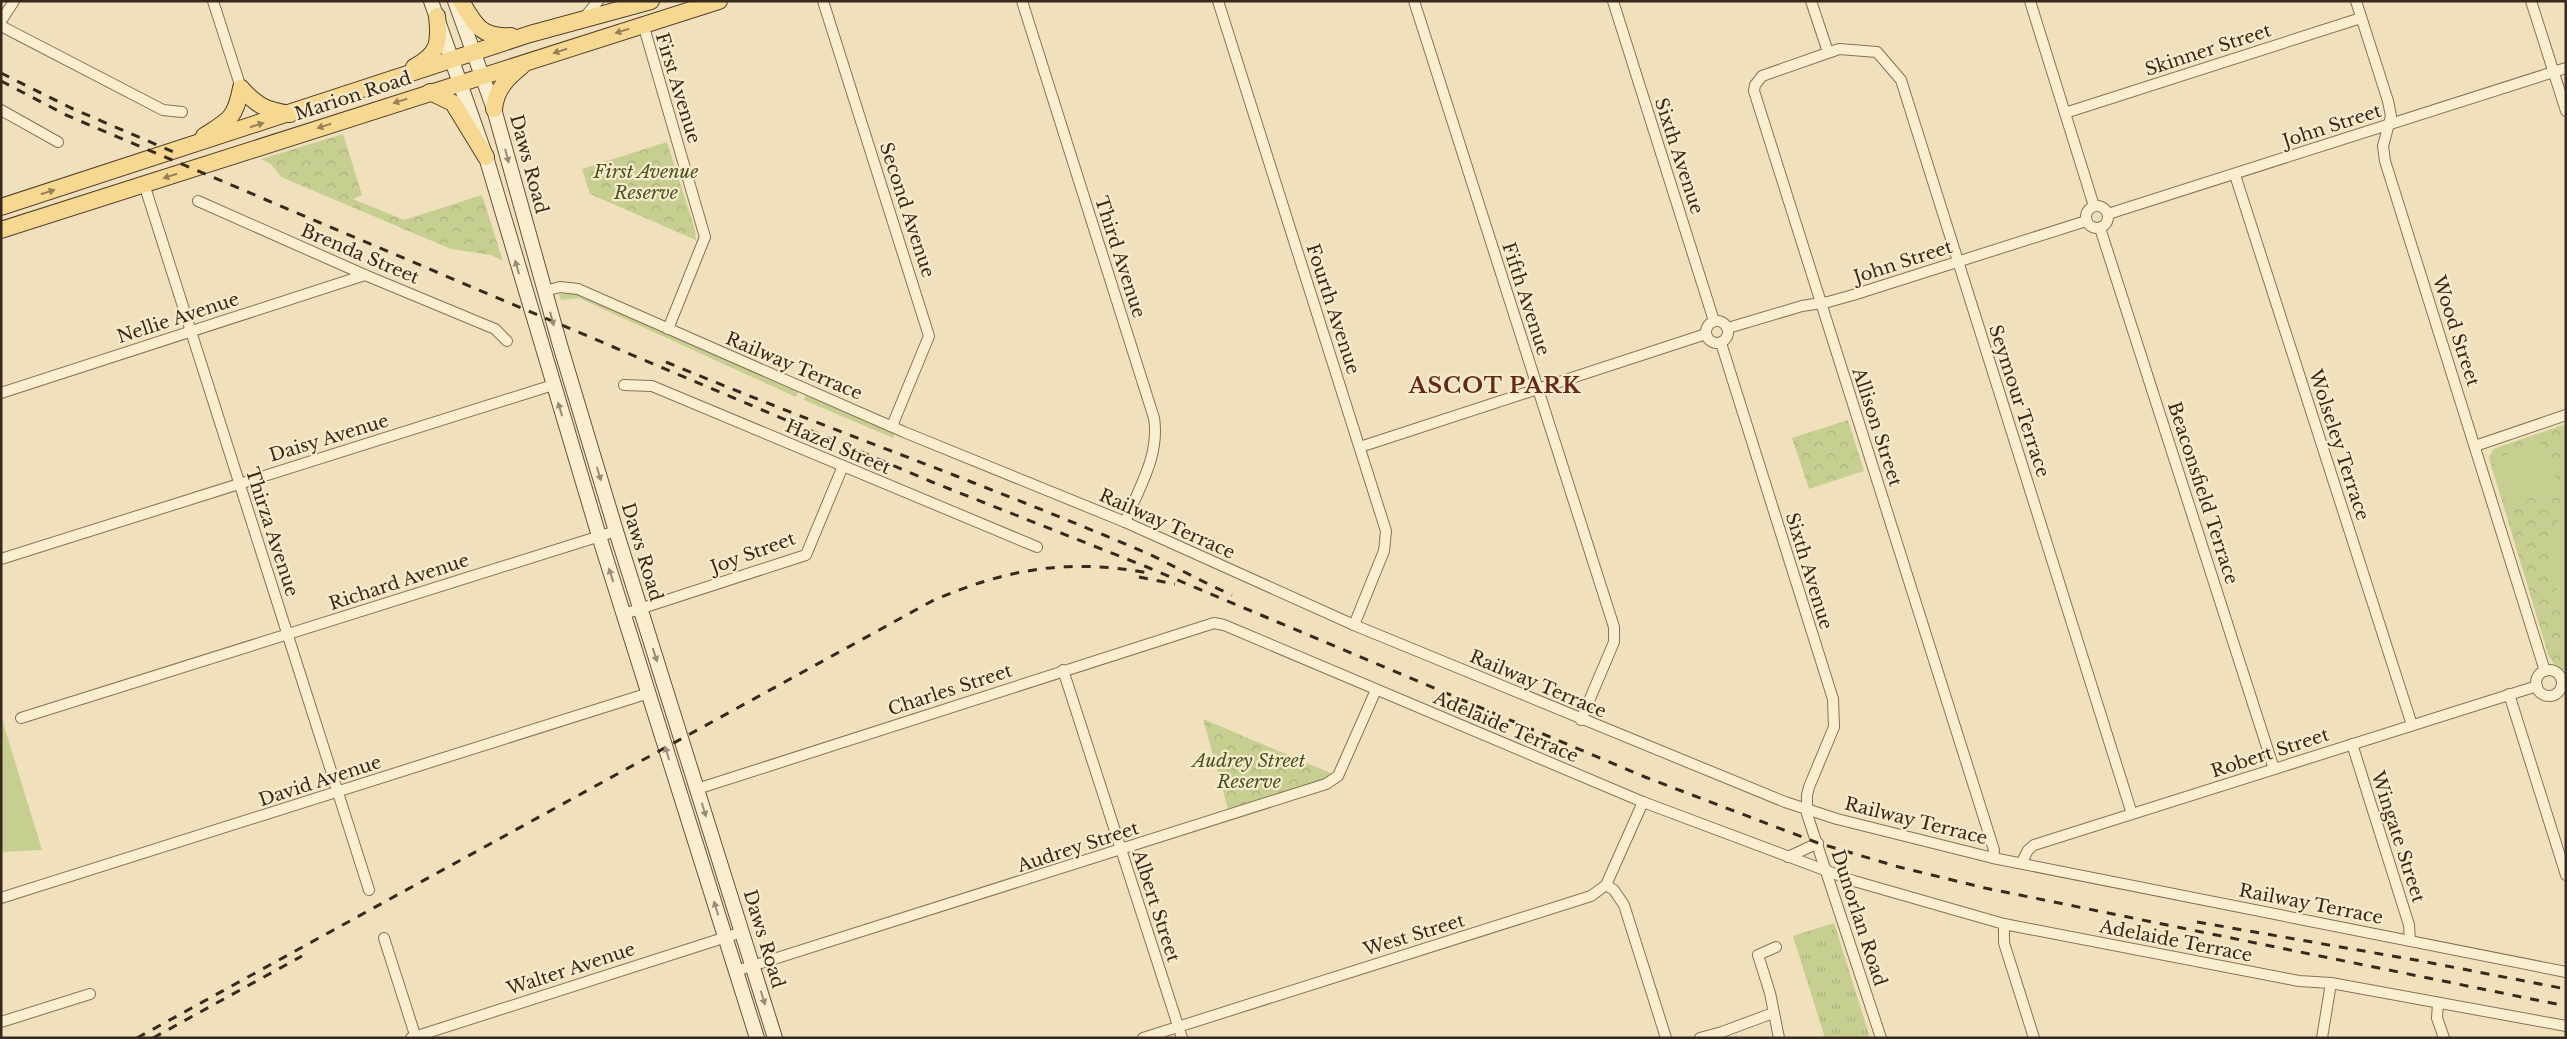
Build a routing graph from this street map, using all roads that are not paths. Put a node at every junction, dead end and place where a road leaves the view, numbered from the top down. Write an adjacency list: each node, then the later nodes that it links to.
1 (14, 1): 20 (street)
2 (213, 1): 33 (street)
3 (455, 1): 25 (main road, Daws Road)
4 (461, 1): 23 (main road)
5 (598, 1): 19 (street)
6 (651, 1): 19 (main road, Marion Road)
7 (719, 1): 21 (main road, Marion Road)
8 (823, 1): 70 (street, Second Avenue)
9 (1022, 1): 75 (street, Third Avenue)
10 (1218, 1): 72 (street, Fourth Avenue)
11 (1414, 1): 67 (street, Fifth Avenue)
12 (1613, 1): 58 (street, Sixth Avenue)
13 (1811, 1): 24 (street)
14 (2030, 1): 39 (street)
15 (2356, 1): 18 (street, Wood Street)
16 (2531, 1): 29 (street)
17 (434, 8): 26 (main road, Daws Road); 31 (main road)
18 (2361, 18): 39 (street, Skinner Street); 41 (street, Wood Street)
19 (582, 20): 23 (main road, Marion Road)
20 (1, 22)
21 (643, 24): 27 (main road, Marion Road, one-way to 27); 60 (street, First Avenue)
22 (1, 26): 38 (street)
23 (530, 34): 25 (main road, Marion Road)
24 (1828, 52): 54 (street, Seymour Terrace); 57 (street, Allison Street)
25 (474, 53): 26 (main road, Marion Road); 30 (main road, Daws Road)
26 (452, 59): 31 (main road, Marion Road); 32 (main road, Daws Road)
27 (527, 61): 30 (main road, Marion Road); 35 (main road)
28 (2566, 68): 29 (street, John Street)
29 (2553, 71): 37 (street); 41 (street, John Street)
30 (482, 76): 32 (main road, Marion Road); 35 (main road, Daws Road)
31 (396, 77): 40 (main road, Marion Road)
32 (460, 83): 34 (main road, Marion Road); 44 (main road, Daws Road)
33 (241, 88): 40 (main road); 43 (main road)
34 (430, 92): 44 (main road); 46 (main road, Marion Road, one-way to 46)
35 (494, 109): 56 (main road, Daws Road, one-way to 56)
36 (1, 110): 42 (street)
37 (2566, 111)
38 (182, 112)
39 (2065, 113): 48 (street)
40 (290, 114): 43 (main road, Marion Road, one-way to 40)
41 (2390, 124): 45 (street, John Street); 71 (street, Wood Street)
42 (58, 142)
43 (185, 149): 49 (main road, Marion Road, one-way to 43)
44 (486, 157): 65 (main road, Daws Road, one-way to 44)
45 (2235, 175): 50 (street, John Street); 94 (street, Wolseley Terrace)
46 (144, 184): 53 (main road, Marion Road); 61 (street, Thirza Avenue)
47 (198, 201): 55 (street, Brenda Street)
48 (2094, 206): 50 (street); 51 (street)
49 (1, 207)
50 (2108, 214): 52 (street)
51 (2086, 221): 52 (street); 54 (street, John Street)
52 (2100, 228): 96 (street, Beaconsfield Terrace)
53 (1, 230)
54 (1958, 262): 57 (street, John Street); 101 (street, Seymour Terrace)
55 (365, 275): 61 (street, Nellie Avenue); 63 (street, Brenda Street)
56 (545, 291): 60 (street, Railway Terrace); 76 (main road, Daws Road, one-way to 76)
57 (1820, 302): 59 (street, John Street); 105 (street, Allison Street)
58 (1714, 321): 59 (street); 62 (street)
59 (1728, 328): 64 (street)
60 (668, 329): 70 (street, Railway Terrace)
61 (191, 331): 68 (street, Nellie Avenue); 74 (street, Thirza Avenue)
62 (1706, 334): 64 (street); 67 (street)
63 (507, 341)
64 (1720, 342): 100 (street, Sixth Avenue)
65 (553, 385): 74 (street, Daisy Avenue); 77 (main road, Daws Road, one-way to 65)
66 (624, 385): 73 (street, Hazel Street)
67 (1538, 390): 72 (street); 93 (street, Fifth Avenue)
68 (1, 393)
69 (2566, 416): 71 (street)
70 (892, 426): 75 (street, Railway Terrace)
71 (2475, 446): 86 (street, Wood Street)
72 (1360, 447): 83 (street, Fourth Avenue)
73 (843, 466): 78 (street, Hazel Street); 80 (street, Joy Street)
74 (240, 484): 79 (street, Daisy Avenue); 84 (street, Thirza Avenue)
75 (1125, 522): 83 (street, Railway Terrace)
76 (616, 531): 77 (street, Richard Avenue); 80 (main road, Daws Road)
77 (599, 536): 81 (main road, Daws Road, one-way to 77); 84 (street, Richard Avenue)
78 (1037, 547)
79 (1, 559)
80 (640, 608): 81 (street, Joy Street); 97 (main road, Daws Road, one-way to 97)
81 (624, 614): 90 (main road, Daws Road)
82 (1214, 623): 85 (street, Charles Street); 89 (street, Adelaide Terrace)
83 (1354, 625): 93 (street, Railway Terrace)
84 (287, 634): 92 (street, Richard Avenue); 98 (street, Thirza Avenue)
85 (1063, 670): 97 (street, Charles Street); 103 (street, Albert Street)
86 (2545, 671): 87 (street); 88 (street)
87 (2564, 678): 88 (street)
88 (2537, 686): 91 (street, Robert Street)
89 (1376, 690): 99 (street, Adelaide Terrace); 103 (street, Audrey Street)
90 (648, 693): 98 (street, David Avenue); 114 (main road, Daws Road, one-way to 90)
91 (2509, 694): 94 (street, Robert Street); 108 (street)
92 (21, 718)
93 (1581, 720): 100 (street, Railway Terrace)
94 (2412, 725): 95 (street, Robert Street)
95 (2352, 744): 96 (street, Robert Street); 116 (street, Wingate Street)
96 (2274, 769): 101 (street, Robert Street)
97 (697, 789): 113 (main road, Daws Road, one-way to 113)
98 (338, 792): 110 (street, Thirza Avenue); 111 (street, David Avenue)
99 (1643, 802): 104 (street, Adelaide Terrace); 109 (street)
100 (1807, 809): 102 (street, Dunorlan Road); 105 (street, Railway Terrace)
101 (2132, 814): 106 (street, Robert Street)
102 (1818, 843): 104 (street); 107 (street, Dunorlan Road)
103 (1121, 850): 118 (street, Audrey Street); 126 (street, Albert Street)
104 (1788, 857): 107 (street, Adelaide Terrace)
105 (1993, 858): 106 (street, Railway Terrace)
106 (2022, 862): 116 (street, Railway Terrace)
107 (1828, 871): 112 (street, Adelaide Terrace); 136 (street, Dunorlan Road)
108 (2566, 875)
109 (1606, 885): 126 (street, West Street); 133 (street)
110 (369, 890)
111 (1, 898)
112 (2004, 924): 121 (street, Adelaide Terrace); 137 (street)
113 (742, 932): 114 (street, Walter Avenue); 118 (main road, Daws Road)
114 (725, 937): 119 (main road, Daws Road); 128 (street, Walter Avenue)
115 (384, 938): 128 (street)
116 (2410, 941): 120 (street, Railway Terrace)
117 (1776, 947): 124 (street)
118 (753, 966): 119 (street, Audrey Street); 130 (main road, Daws Road, one-way to 130)
119 (736, 971): 129 (main road, Daws Road)
120 (2566, 972)
121 (2331, 983): 123 (street, Adelaide Terrace); 138 (street)
122 (90, 994): 125 (street)
123 (2438, 1003): 127 (street, Adelaide Terrace); 139 (street)
124 (1773, 1013): 134 (street); 135 (street)
125 (1, 1022)
126 (1178, 1026): 131 (street, West Street); 132 (street, Albert Street)
127 (2566, 1026)
128 (414, 1037)
129 (757, 1038)
130 (775, 1038)
131 (1143, 1038)
132 (1182, 1038)
133 (1666, 1038)
134 (1700, 1038)
135 (1778, 1038)
136 (1880, 1038)
137 (2034, 1038)
138 (2322, 1038)
139 (2444, 1038)

